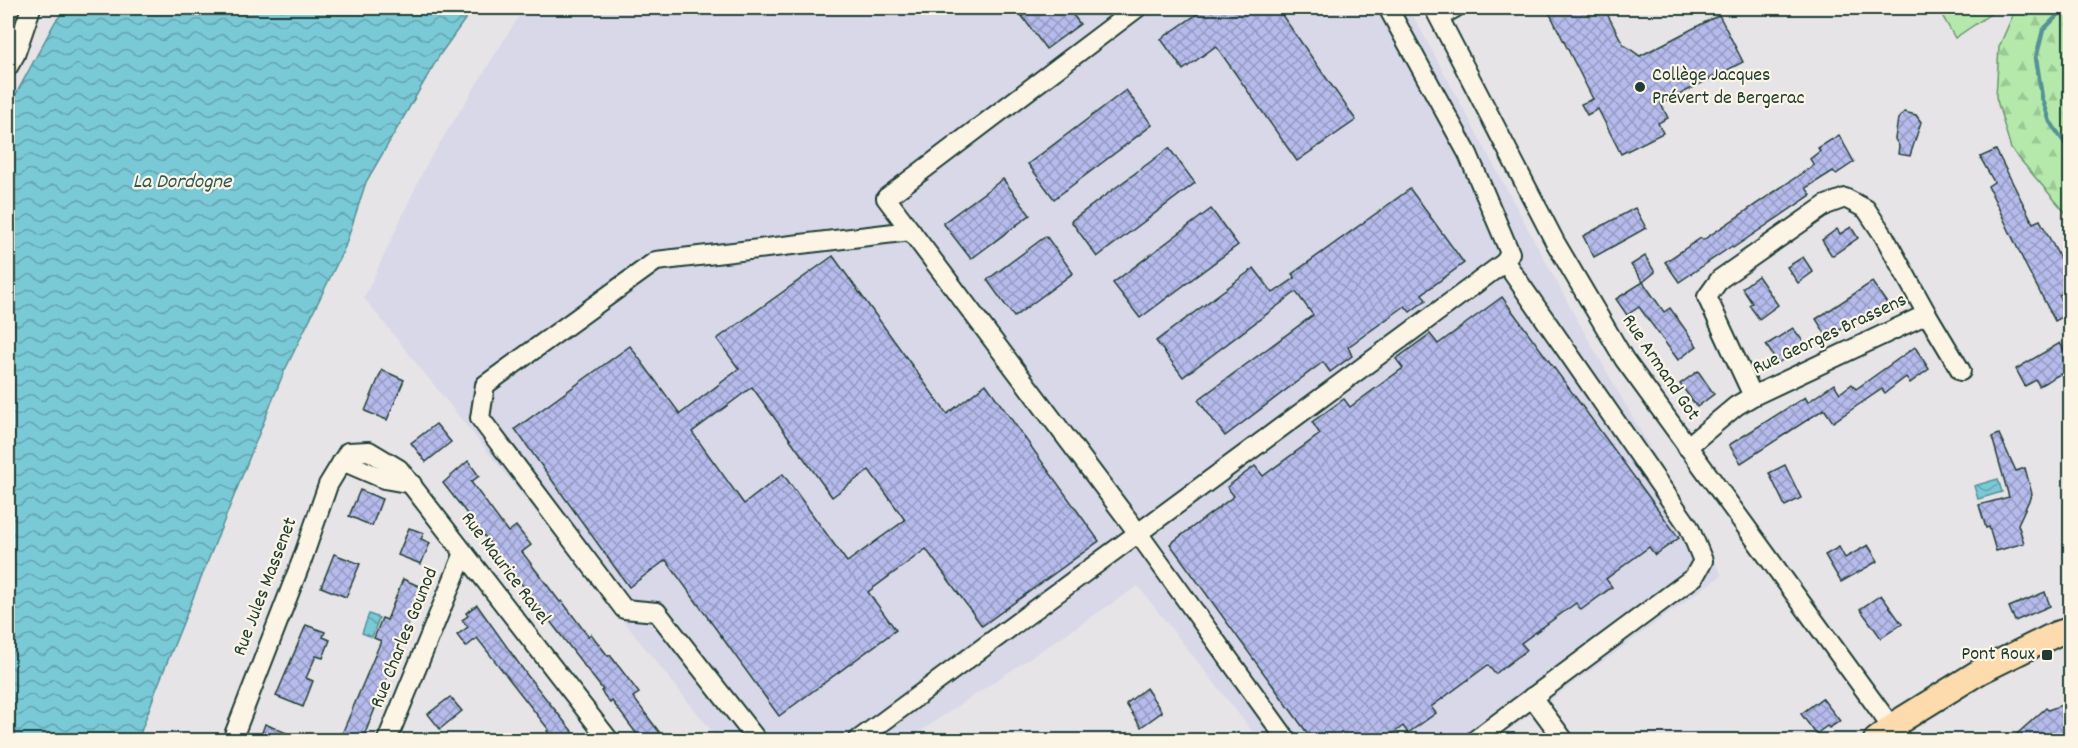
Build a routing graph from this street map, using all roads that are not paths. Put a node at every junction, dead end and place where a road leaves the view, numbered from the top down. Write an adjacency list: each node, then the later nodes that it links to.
1 (31, 8): 6 (street)
2 (1137, 8): 7 (street)
3 (1388, 8): 8 (street)
4 (1455, 8): 5 (street)
5 (1436, 12): 12 (street, Rue Armand Got)
6 (8, 67)
7 (911, 231): 14 (street); 22 (street)
8 (1505, 262): 14 (street); 17 (street)
9 (1927, 314): 10 (street, Rue Georges Brassens); 11 (street, Rue Georges Brassens); 11 (street, Rue Georges Brassens)
10 (1961, 370)
11 (1753, 396): 12 (street, Rue Georges Brassens)
12 (1687, 447): 18 (street, Rue Armand Got)
13 (345, 457): 15 (street, Rue Maurice Ravel); 19 (street, Rue Jules Massenet)
14 (1138, 533): 23 (street); 24 (street)
15 (464, 553): 20 (street, Rue Charles Gounod); 21 (street, Rue Maurice Ravel)
16 (2070, 630): 18 (main road)
17 (1532, 697): 25 (street); 26 (street)
18 (1889, 737)
19 (232, 741)
20 (387, 741)
21 (609, 741)
22 (757, 741)
23 (858, 741)
24 (1287, 741)
25 (1474, 741)
26 (1564, 741)

